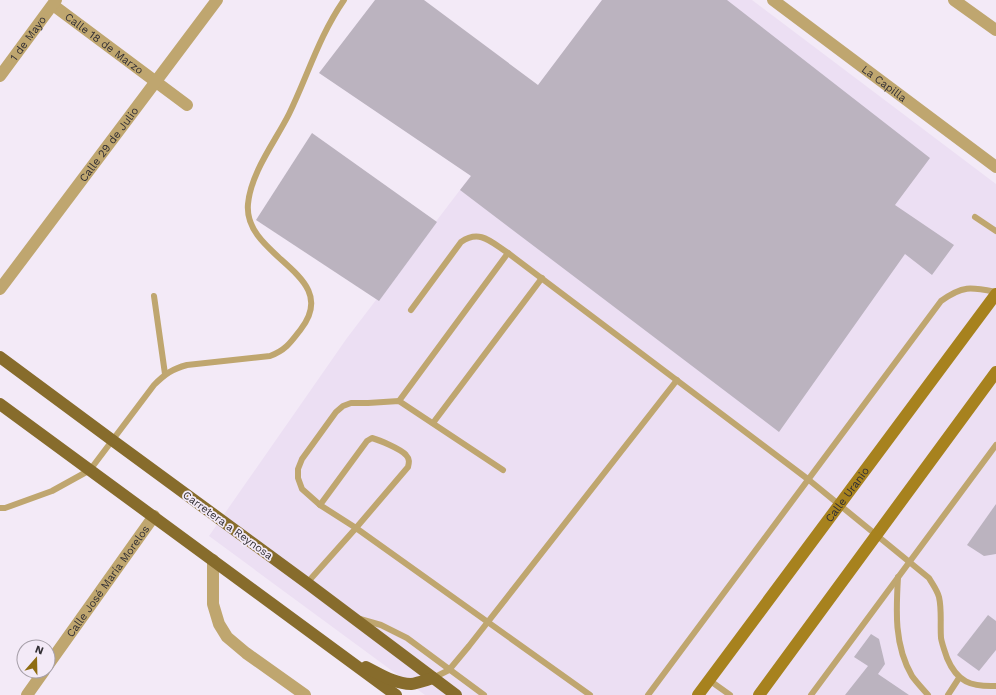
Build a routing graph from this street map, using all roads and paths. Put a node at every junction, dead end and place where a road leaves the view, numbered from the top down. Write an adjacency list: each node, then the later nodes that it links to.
1 (217, 0): 8 (street, Calle 29 de Julio)
2 (344, 0): 21 (lane)
3 (773, 0): 10 (street, La Capilla)
4 (954, 0): 6 (street)
5 (54, 3): 7 (street, 1 de Mayo); 8 (street, Calle 18 de Marzo)
6 (996, 30)
7 (0, 76)
8 (156, 82): 9 (street, Calle 18 de Marzo); 15 (street, Calle 29 de Julio)
9 (186, 105)
10 (996, 167)
11 (975, 217): 12 (lane)
12 (996, 231)
13 (508, 253): 14 (lane); 18 (lane); 23 (lane)
14 (542, 278): 22 (lane); 25 (lane)
15 (0, 289)
16 (996, 293): 30 (lane); 32 (street, Calle Uranio)
17 (154, 296): 21 (lane)
18 (412, 310)
19 (0, 357): 26 (main road, Carretera a Reynosa)
20 (996, 372): 36 (street)
21 (164, 374): 26 (lane)
22 (677, 380): 30 (lane); 42 (lane)
23 (399, 401): 25 (lane); 31 (lane)
24 (0, 404): 28 (main road)
25 (433, 423): 29 (lane)
26 (112, 440): 28 (lane); 40 (main road, Carretera a Reynosa)
27 (996, 445): 38 (lane)
28 (90, 470): 33 (lane); 34 (main road)
29 (503, 470)
30 (809, 480): 32 (lane); 57 (lane)
31 (320, 505): 35 (lane); 35 (lane)
32 (839, 505): 36 (lane); 49 (street, Calle Uranio)
33 (0, 508)
34 (154, 516): 37 (main road); 44 (street, Calle José María Morelos)
35 (356, 528): 40 (lane); 42 (lane)
36 (876, 535): 38 (lane); 60 (street)
37 (213, 560): 43 (main road); 52 (street)
38 (909, 561): 39 (lane); 47 (lane)
39 (898, 577): 61 (lane); 62 (lane)
40 (307, 583): 41 (main road, Carretera a Reynosa)
41 (352, 617): 45 (lane); 46 (main road, Carretera a Reynosa)
42 (487, 622): 45 (lane); 56 (lane)
43 (337, 652): 46 (main road); 53 (main road)
44 (56, 654)
45 (449, 670): 46 (lane); 55 (lane)
46 (433, 678): 54 (main road, Carretera a Reynosa)
47 (959, 678): 50 (lane); 63 (lane)
48 (38, 679): 51 (street)
49 (709, 680): 58 (street, Calle Uranio); 59 (lane)
50 (996, 686)
51 (27, 695)
52 (305, 695)
53 (396, 695)
54 (456, 695)
55 (484, 695)
56 (590, 695)
57 (648, 695)
58 (698, 695)
59 (730, 695)
60 (759, 695)
61 (811, 695)
62 (928, 695)
63 (948, 695)

